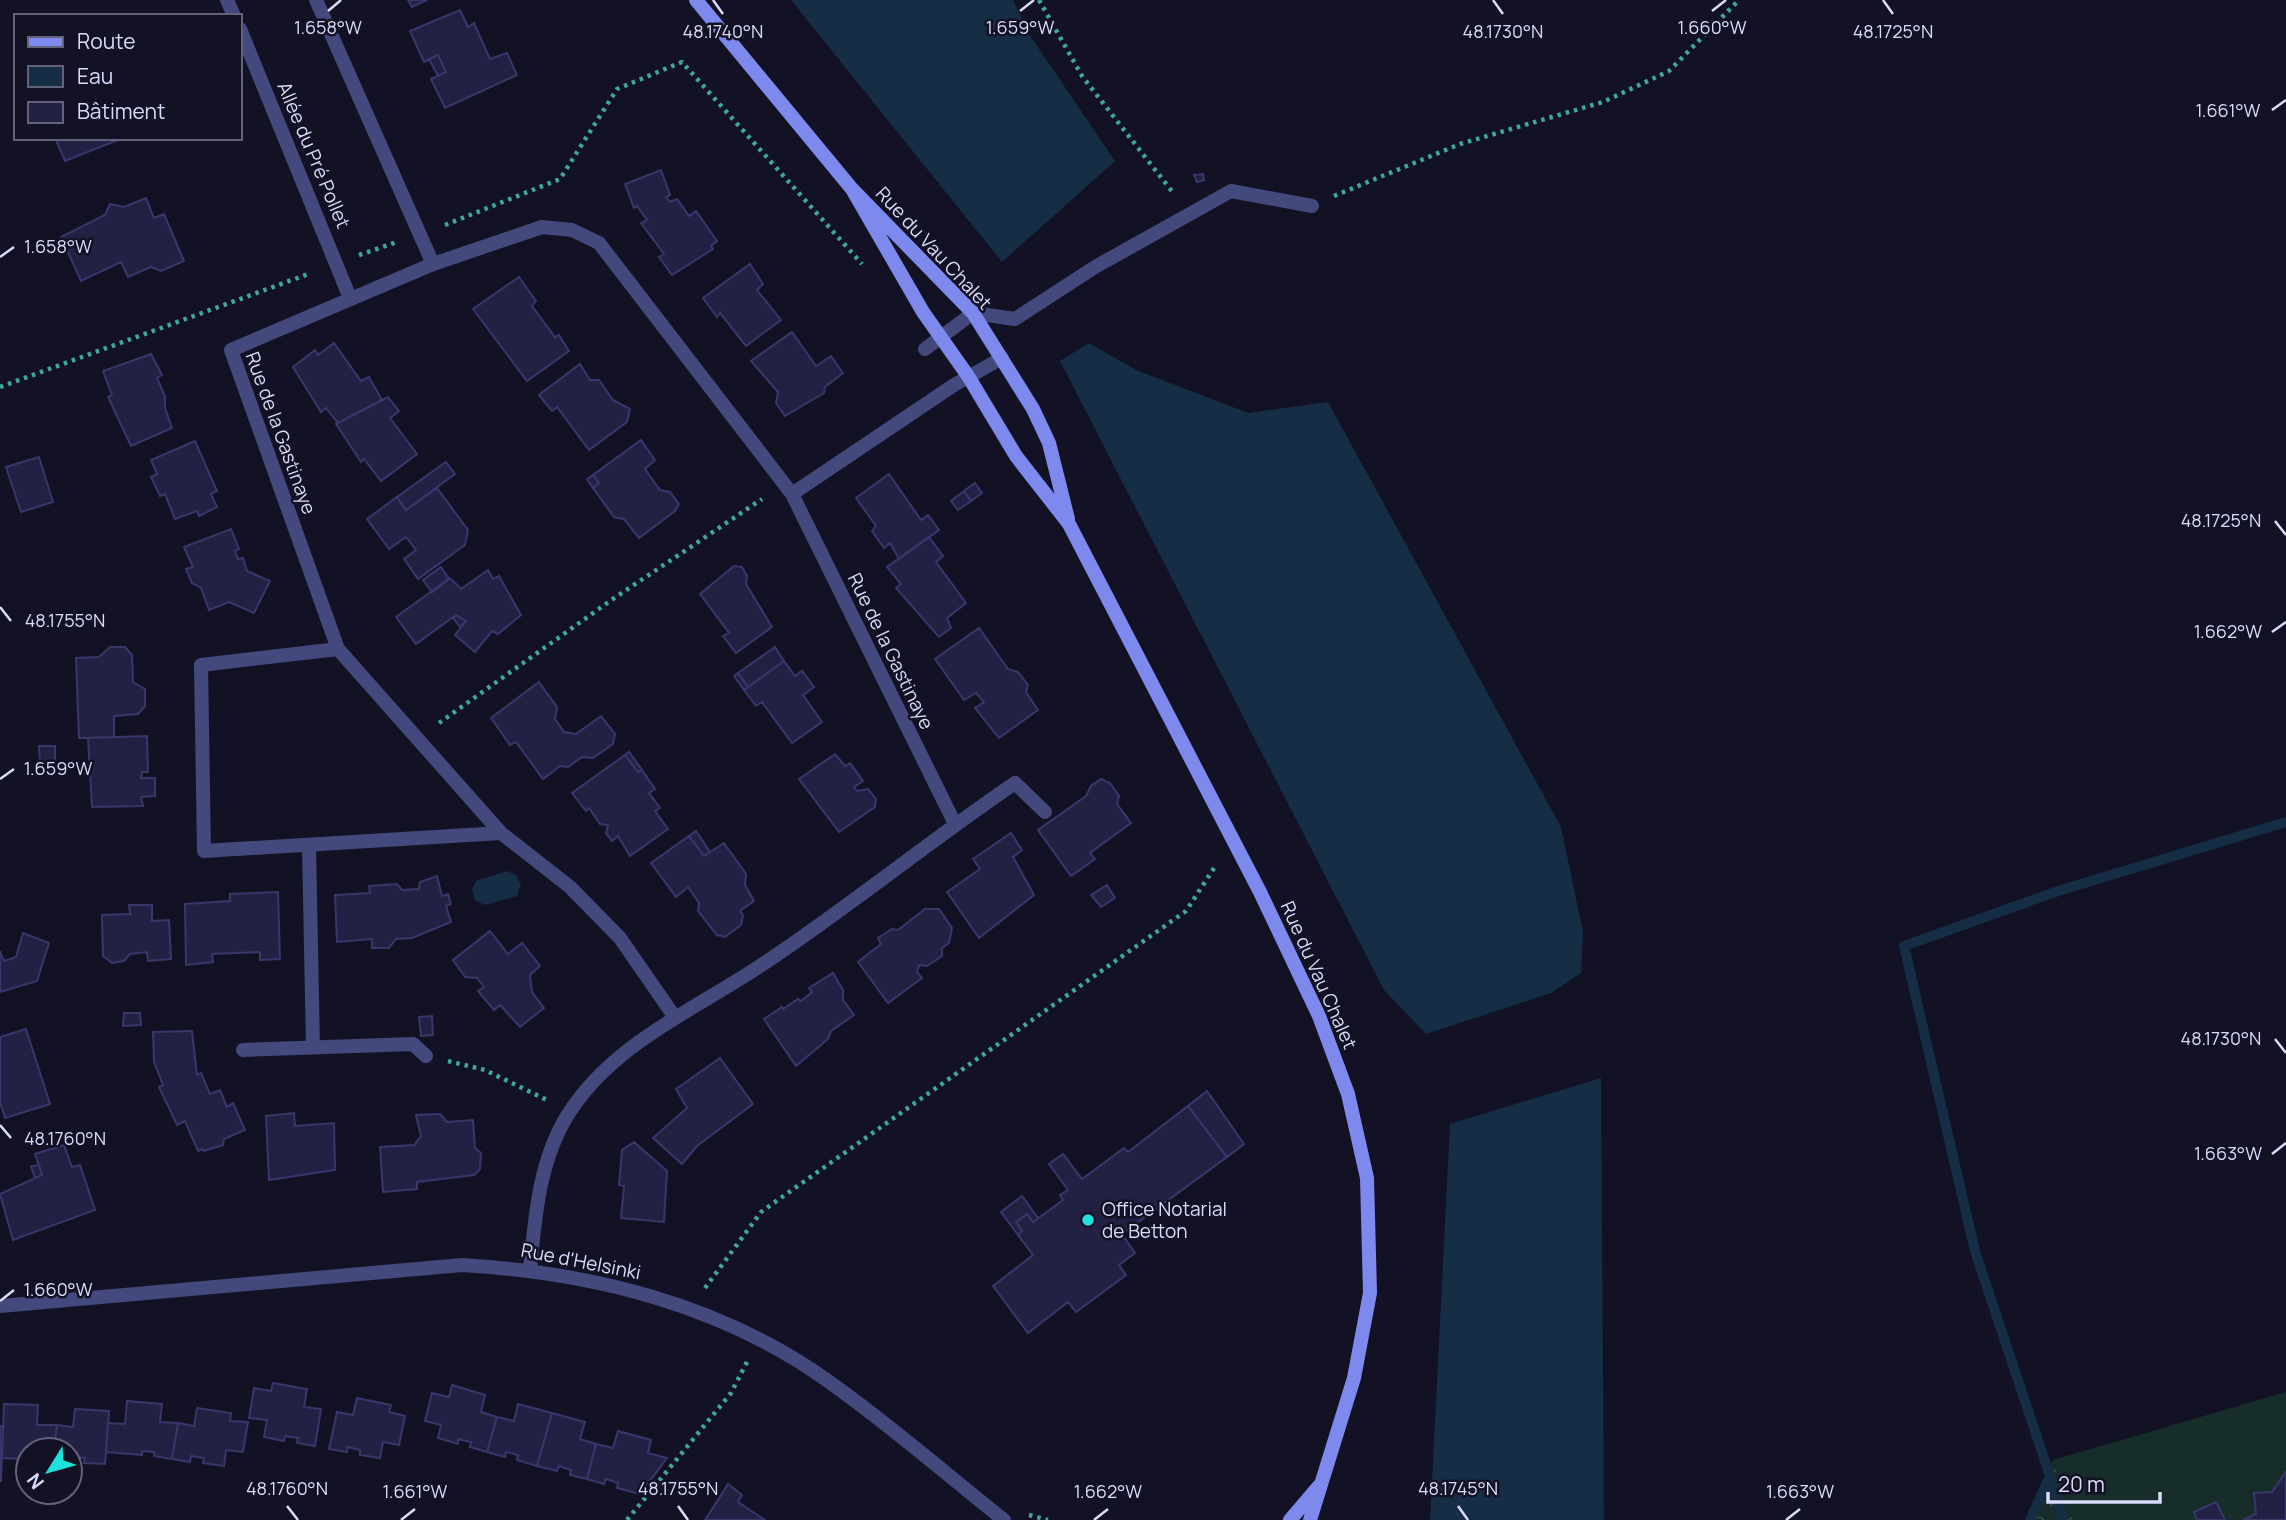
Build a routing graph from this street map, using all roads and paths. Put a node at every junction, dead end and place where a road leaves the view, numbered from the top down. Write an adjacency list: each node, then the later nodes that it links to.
1 (316, 0): 9 (street)
2 (696, 0): 6 (street, Rue du Vau Chalet)
3 (1039, 0): 8 (path)
4 (1739, 0): 7 (path)
5 (242, 34): 10 (street, Allée du Pré Pollet)
6 (852, 189): 14 (street, Rue du Vau Chalet); 15 (street, Rue du Vau Chalet)
7 (1312, 206): 8 (street)
8 (1189, 215): 14 (street)
9 (422, 234): 10 (path); 11 (street); 12 (path)
10 (338, 262): 13 (street, Allée du Pré Pollet); 19 (path)
11 (433, 264): 13 (street, Rue de la Gastinaye); 20 (street, Rue de la Gastinaye)
12 (869, 273)
13 (350, 298): 22 (street, Rue de la Gastinaye)
14 (973, 313): 15 (street); 17 (street, Rue du Vau Chalet)
15 (941, 336): 16 (street); 18 (street, Rue du Vau Chalet)
16 (925, 349)
17 (1002, 358): 18 (street); 21 (street, Rue du Vau Chalet)
18 (968, 376): 20 (street); 21 (street, Rue du Vau Chalet)
19 (0, 387)
20 (792, 494): 23 (path); 25 (street, Rue de la Gastinaye)
21 (1069, 524): 38 (street, Rue du Vau Chalet)
22 (338, 649): 23 (street, Rue de la Gastinaye); 27 (street)
23 (411, 729): 26 (street, Rue de la Gastinaye)
24 (1045, 812): 25 (street)
25 (955, 824): 29 (street)
26 (501, 833): 27 (street); 29 (street, Rue de la Gastinaye)
27 (309, 846): 30 (street)
28 (1217, 863): 35 (path)
29 (674, 1016): 33 (street)
30 (313, 1047): 31 (street); 32 (street)
31 (243, 1050)
32 (426, 1056): 33 (path)
33 (569, 1112): 34 (street)
34 (530, 1269): 36 (street, Rue d'Helsinki); 37 (street, Rue d'Helsinki)
35 (704, 1289)
36 (0, 1306)
37 (759, 1339): 39 (path); 40 (street, Rue d'Helsinki)
38 (1324, 1480): 41 (street, Rue du Vau Chalet); 42 (street, Rue du Vau Chalet)
39 (627, 1520)
40 (1004, 1520)
41 (1290, 1520)
42 (1310, 1520)

